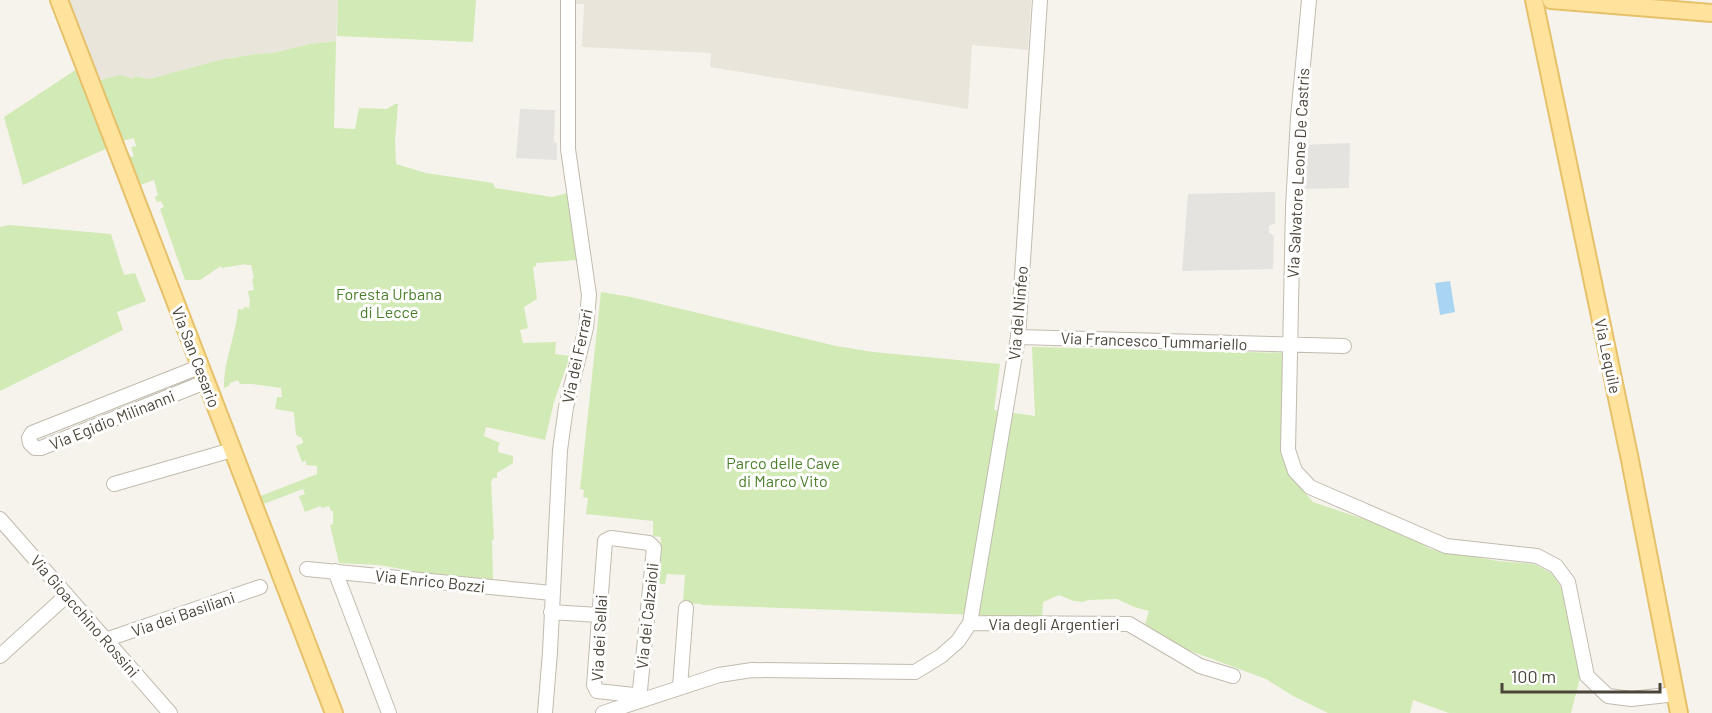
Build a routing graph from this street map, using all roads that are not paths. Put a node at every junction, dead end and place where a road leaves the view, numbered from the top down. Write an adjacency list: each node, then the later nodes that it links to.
1 (58, 0): 11 (main road, Via San Cesario)
2 (568, 0): 19 (street, Via dei Ferrari)
3 (1040, 0): 8 (street, Via del Ninfeo)
4 (1309, 0): 9 (street, Via Salvatore Leone De Castris)
5 (1534, 0): 29 (main road, Via Lequile)
6 (1551, 0): 7 (main road)
7 (1712, 13)
8 (1018, 337): 9 (street, Via Francesco Tummariello); 24 (street, Via del Ninfeo)
9 (1291, 345): 10 (street, Via Francesco Tummariello); 29 (street)
10 (1344, 346)
11 (202, 374): 11 (street, Via Egidio Milinanni); 12 (main road, Via San Cesario)
12 (232, 450): 13 (street); 32 (main road, Via San Cesario)
13 (114, 484)
14 (0, 519): 20 (street, Via Gioacchino Rossini)
15 (605, 542): 23 (street, Via dei Sellai); 30 (street, Via dei Calzaioli)
16 (308, 569): 17 (street, Via Enrico Bozzi)
17 (335, 571): 19 (street, Via Enrico Bozzi); 33 (street)
18 (260, 587): 25 (street, Via dei Basiliani)
19 (552, 593): 22 (street, Via dei Ferrari)
20 (66, 596): 25 (street, Via Gioacchino Rossini); 26 (street)
21 (686, 608): 28 (street)
22 (551, 612): 23 (street); 34 (street, Via dei Ferrari)
23 (599, 615): 30 (street, Via dei Sellai)
24 (970, 623): 27 (street, Via degli Argentieri); 28 (street)
25 (105, 640): 31 (street, Via Gioacchino Rossini)
26 (0, 656)
27 (1233, 676)
28 (680, 687): 30 (street)
29 (1676, 694): 36 (main road, Via Lequile)
30 (639, 700): 35 (street)
31 (170, 713)
32 (334, 713)
33 (389, 713)
34 (545, 713)
35 (603, 713)
36 (1679, 713)

